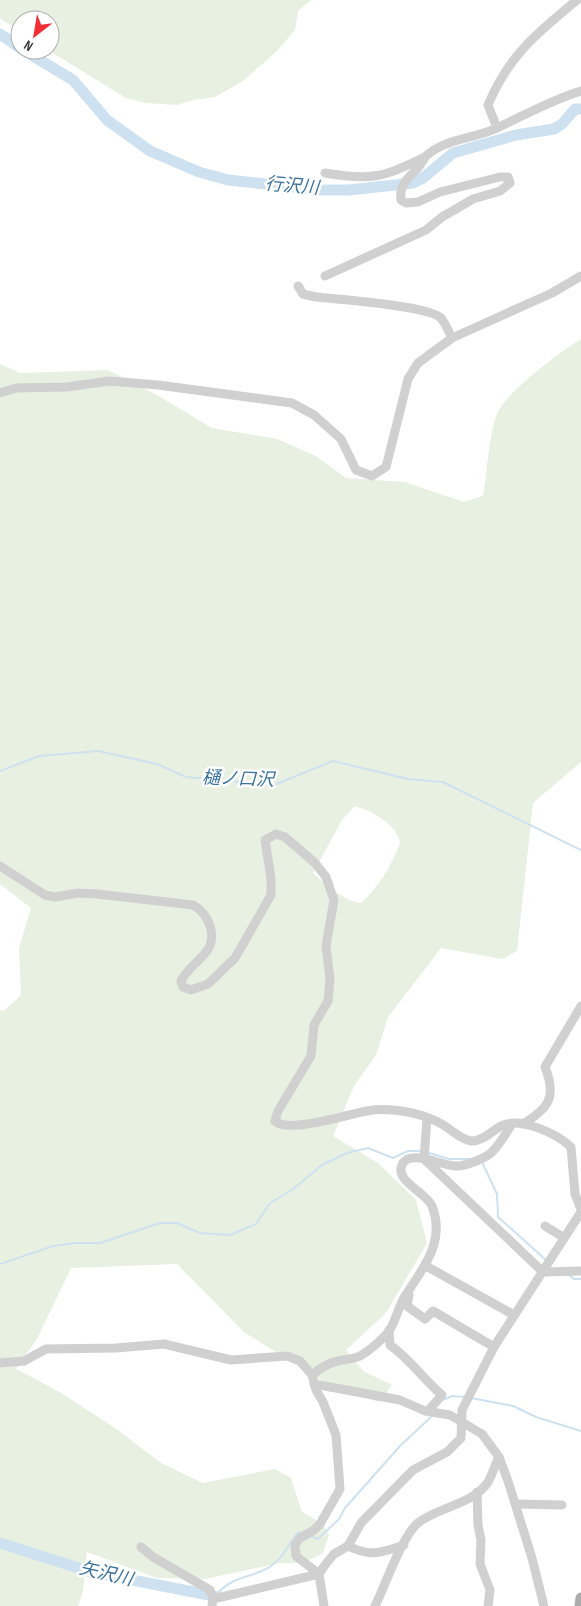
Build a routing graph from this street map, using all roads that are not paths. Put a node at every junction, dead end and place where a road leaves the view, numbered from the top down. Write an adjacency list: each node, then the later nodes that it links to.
1 (577, 0): 3 (street)
2 (581, 91): 3 (street)
3 (497, 128): 4 (street)
4 (426, 157): 5 (street); 6 (street)
5 (325, 173)
6 (325, 276)
7 (581, 276): 9 (street)
8 (298, 286): 9 (street)
9 (452, 338): 10 (street)
10 (0, 393)
11 (0, 866): 13 (street)
12 (581, 1006): 15 (street)
13 (427, 1119): 14 (street); 16 (street)
14 (512, 1124): 15 (street); 16 (street)
15 (523, 1124): 17 (street)
16 (424, 1159): 20 (street); 22 (street)
17 (581, 1210): 19 (street)
18 (545, 1226): 19 (street)
19 (563, 1237): 22 (street)
20 (426, 1266): 23 (street); 24 (street)
21 (581, 1271): 22 (street)
22 (544, 1272): 24 (street)
23 (411, 1289): 25 (street); 26 (street)
24 (514, 1315): 26 (street)
25 (389, 1330): 28 (street); 29 (street)
26 (494, 1347): 30 (street)
27 (0, 1363): 28 (street)
28 (313, 1380): 29 (street); 38 (street)
29 (428, 1411): 30 (street)
30 (460, 1422): 31 (street); 36 (street)
31 (498, 1457): 32 (street); 33 (street)
32 (477, 1492): 35 (street); 43 (street)
33 (516, 1504): 34 (street); 44 (street)
34 (562, 1505)
35 (404, 1545): 36 (street); 42 (street)
36 (348, 1546): 38 (street)
37 (141, 1547): 40 (street)
38 (314, 1573): 40 (street); 41 (street)
39 (581, 1598): 45 (main road)
40 (212, 1603)
41 (324, 1606)
42 (375, 1606)
43 (488, 1606)
44 (544, 1606)
45 (580, 1606)

